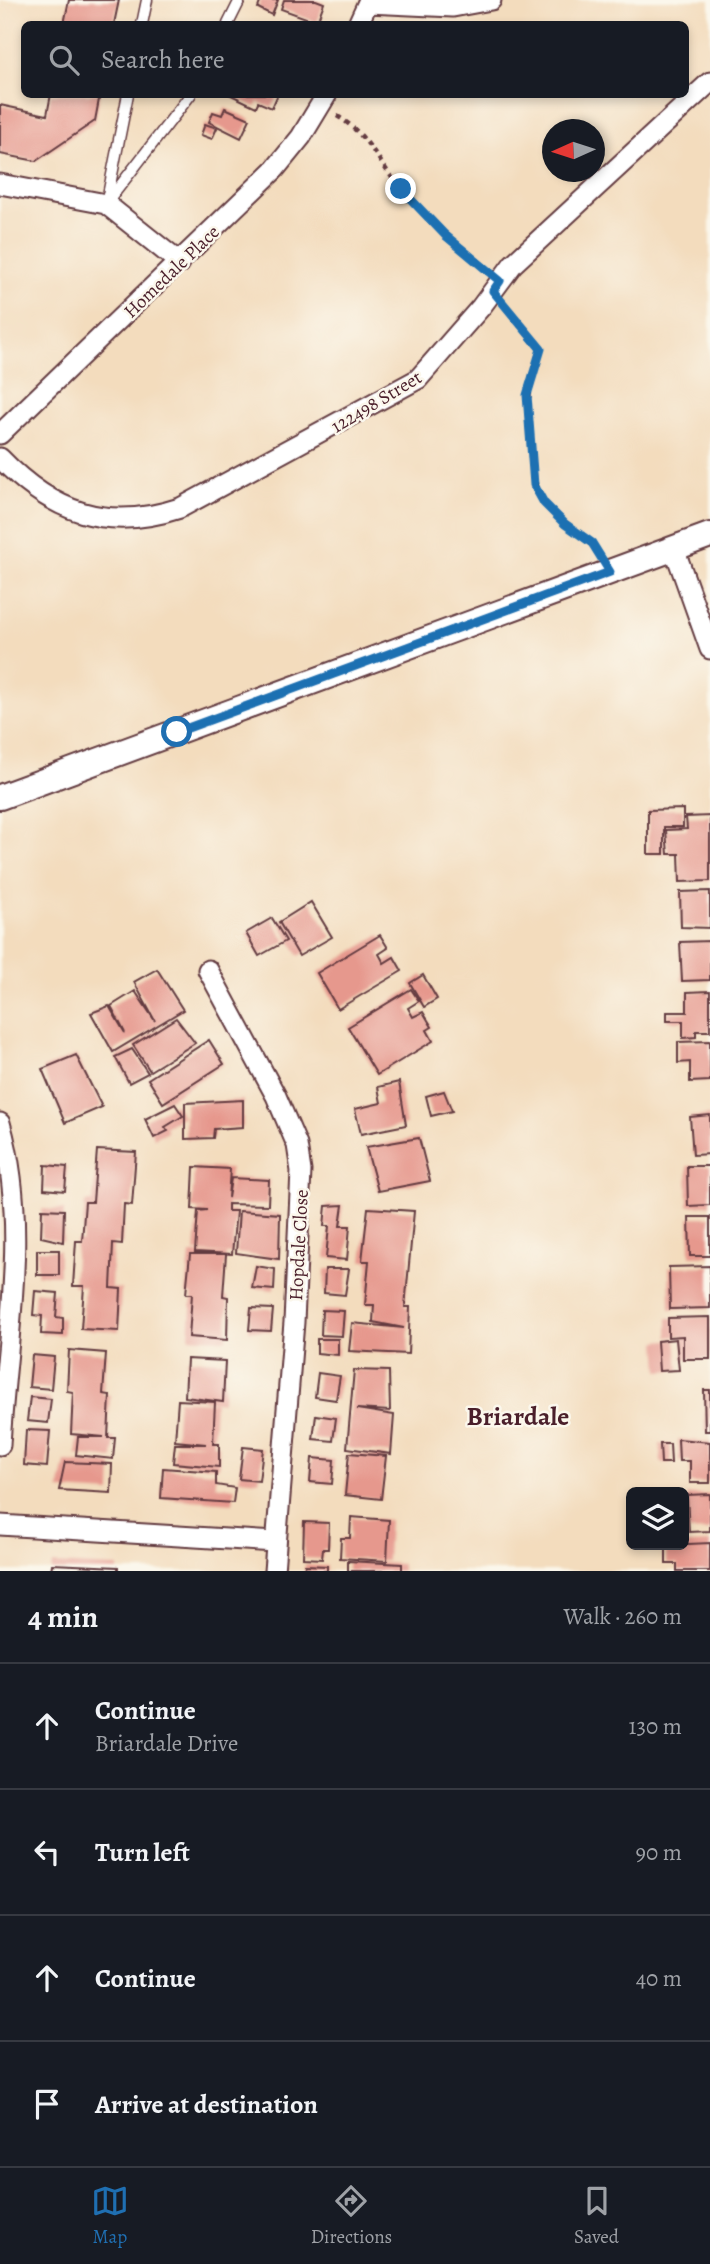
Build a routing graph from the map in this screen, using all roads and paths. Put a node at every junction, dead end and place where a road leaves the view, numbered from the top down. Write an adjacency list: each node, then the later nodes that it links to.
1 (147, 0): 5 (lane)
2 (240, 0): 6 (lane)
3 (491, 0): 4 (street)
4 (369, 1): 7 (street)
5 (143, 21)
6 (230, 21)
7 (359, 21)
8 (710, 82): 15 (street, 122498 Street)
9 (127, 98): 13 (lane)
10 (188, 98): 13 (lane)
11 (325, 100): 14 (street, Homedale Place); 15 (path)
12 (0, 184): 13 (street)
13 (106, 204): 14 (street)
14 (180, 263): 16 (street, Homedale Place)
15 (496, 286): 17 (street, 122498 Street); 20 (path)
16 (0, 435)
17 (0, 458)
18 (710, 535): 19 (street)
19 (674, 548): 20 (street); 21 (street)
20 (610, 572): 22 (street)
21 (710, 649)
22 (0, 797)
23 (208, 970): 27 (street, Hopdale Close)
24 (0, 1123): 25 (street)
25 (0, 1445)
26 (0, 1525): 27 (street)
27 (276, 1542): 28 (street, Hopdale Close)
28 (274, 1571)

